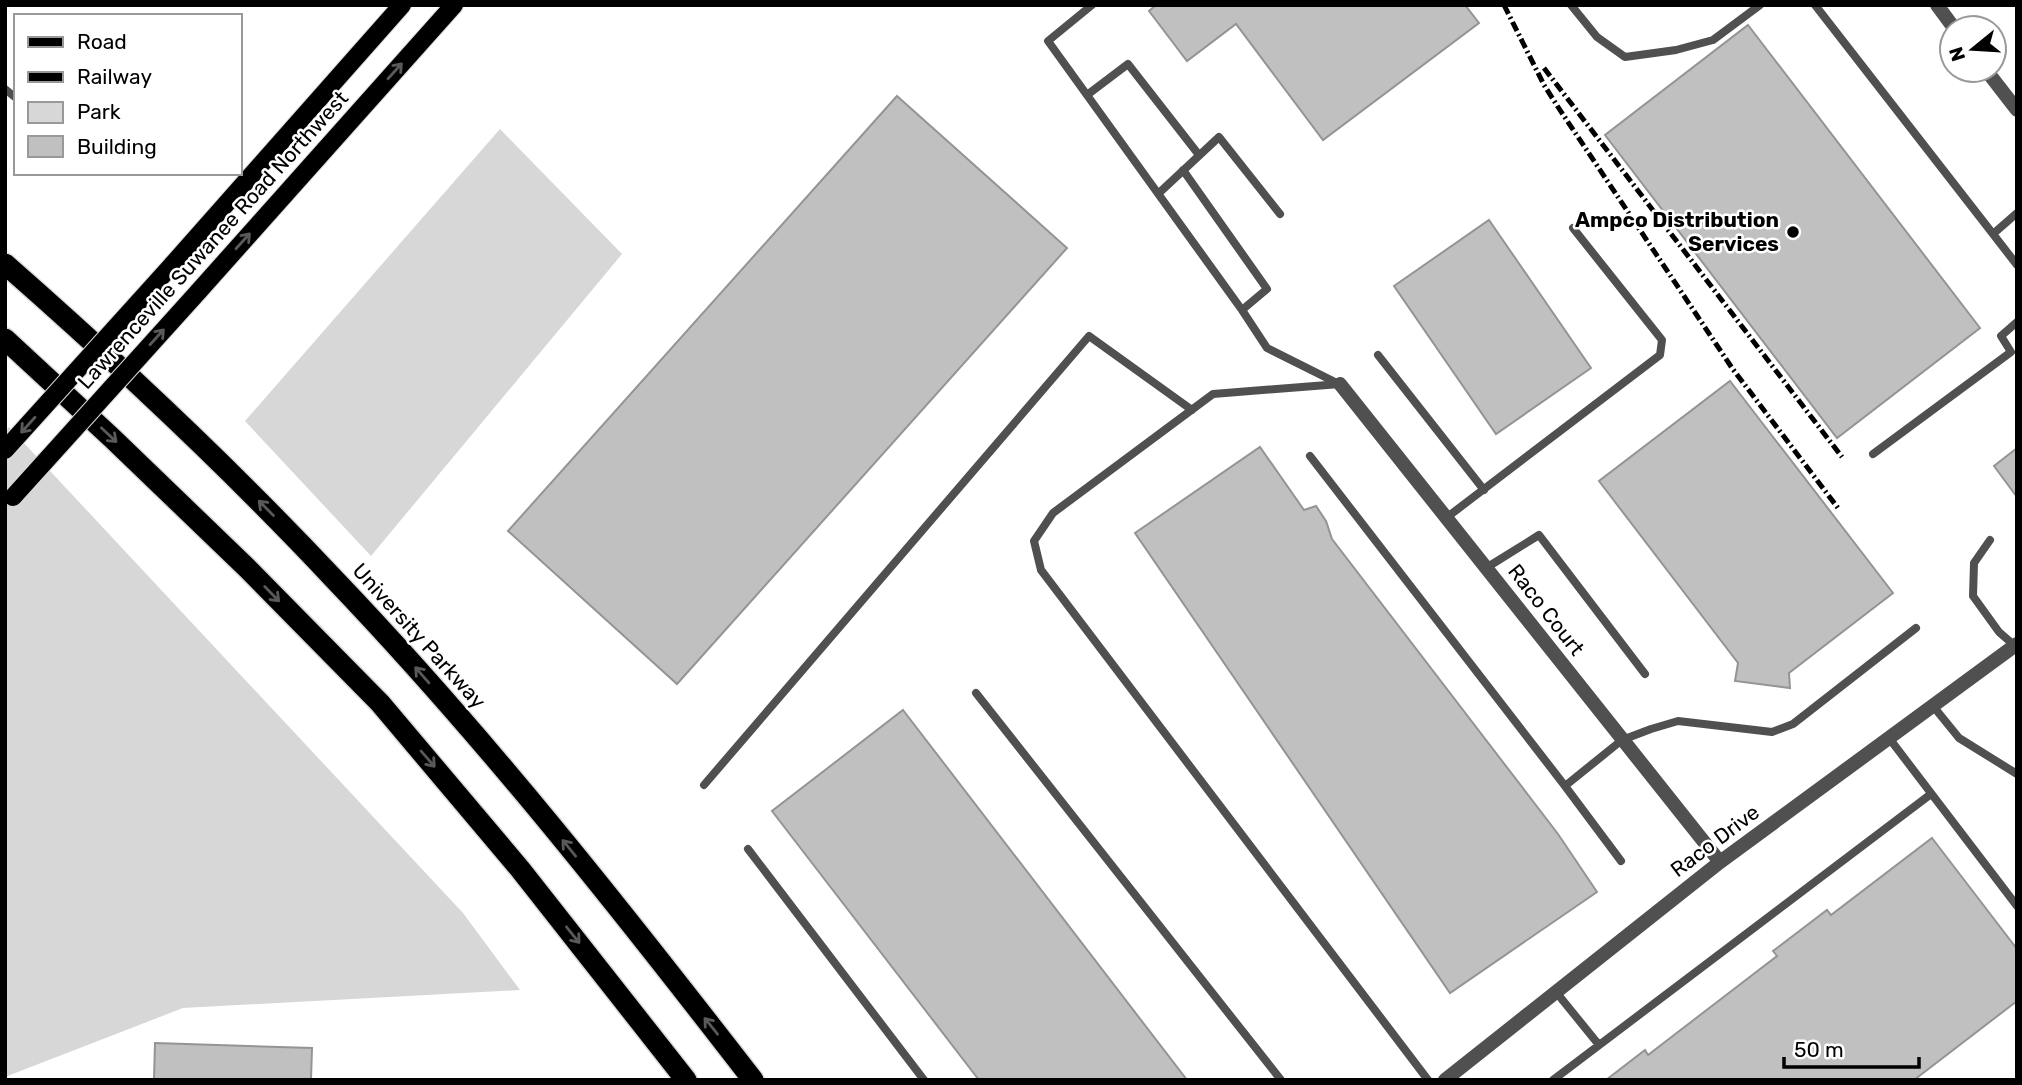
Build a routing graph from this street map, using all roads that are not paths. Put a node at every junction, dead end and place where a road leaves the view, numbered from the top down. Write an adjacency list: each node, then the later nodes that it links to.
1 (402, 5): 25 (main road, Lawrenceville Suwanee Road Northwest, one-way to 25, bridge)
2 (454, 5): 29 (main road, Lawrenceville Suwanee Road Northwest, one-way to 2, bridge)
3 (1092, 5): 8 (lane)
4 (1572, 5): 5 (lane)
5 (1760, 5)
6 (1815, 5): 16 (lane)
7 (1997, 84): 9 (street)
8 (1087, 95): 10 (lane); 12 (lane)
9 (2017, 110)
10 (1199, 155): 11 (lane); 14 (lane)
11 (1183, 170): 12 (lane); 19 (lane)
12 (1159, 193): 19 (lane)
13 (2017, 213): 16 (lane)
14 (1280, 214)
15 (1573, 228): 28 (lane)
16 (1993, 234): 18 (lane)
17 (5, 264): 51 (highway, University Parkway, one-way to 17)
18 (2017, 265)
19 (1242, 310): 23 (lane)
20 (2017, 323): 26 (lane)
21 (5, 339): 50 (highway, one-way to 50)
22 (1378, 355): 28 (lane)
23 (1340, 384): 24 (lane); 30 (street, Raco Court)
24 (1192, 410): 41 (lane); 54 (lane)
25 (5, 450)
26 (1873, 454)
27 (1310, 456): 42 (lane)
28 (1484, 490): 30 (lane)
29 (9, 501)
30 (1446, 518): 32 (street, Raco Court)
31 (1990, 540): 34 (lane)
32 (1486, 568): 35 (lane); 39 (street, Raco Court)
33 (1916, 628): 39 (lane)
34 (2016, 645): 37 (street, Raco Drive)
35 (1645, 674)
36 (976, 693): 53 (lane)
37 (1933, 706): 38 (street, Raco Drive); 40 (lane)
38 (1889, 738): 43 (lane); 46 (street, Raco Drive)
39 (1622, 740): 42 (lane); 46 (street, Raco Court)
40 (2017, 774)
41 (704, 785)
42 (1565, 786): 45 (lane)
43 (1931, 794): 47 (lane); 49 (lane)
44 (748, 849): 52 (lane)
45 (1621, 861)
46 (1720, 862): 48 (street, Raco Drive)
47 (2017, 906)
48 (1556, 992): 49 (lane); 55 (street, Raco Drive)
49 (1599, 1045): 56 (lane)
50 (686, 1080)
51 (752, 1080)
52 (924, 1080)
53 (1281, 1080)
54 (1428, 1080)
55 (1445, 1080)
56 (1553, 1080)

